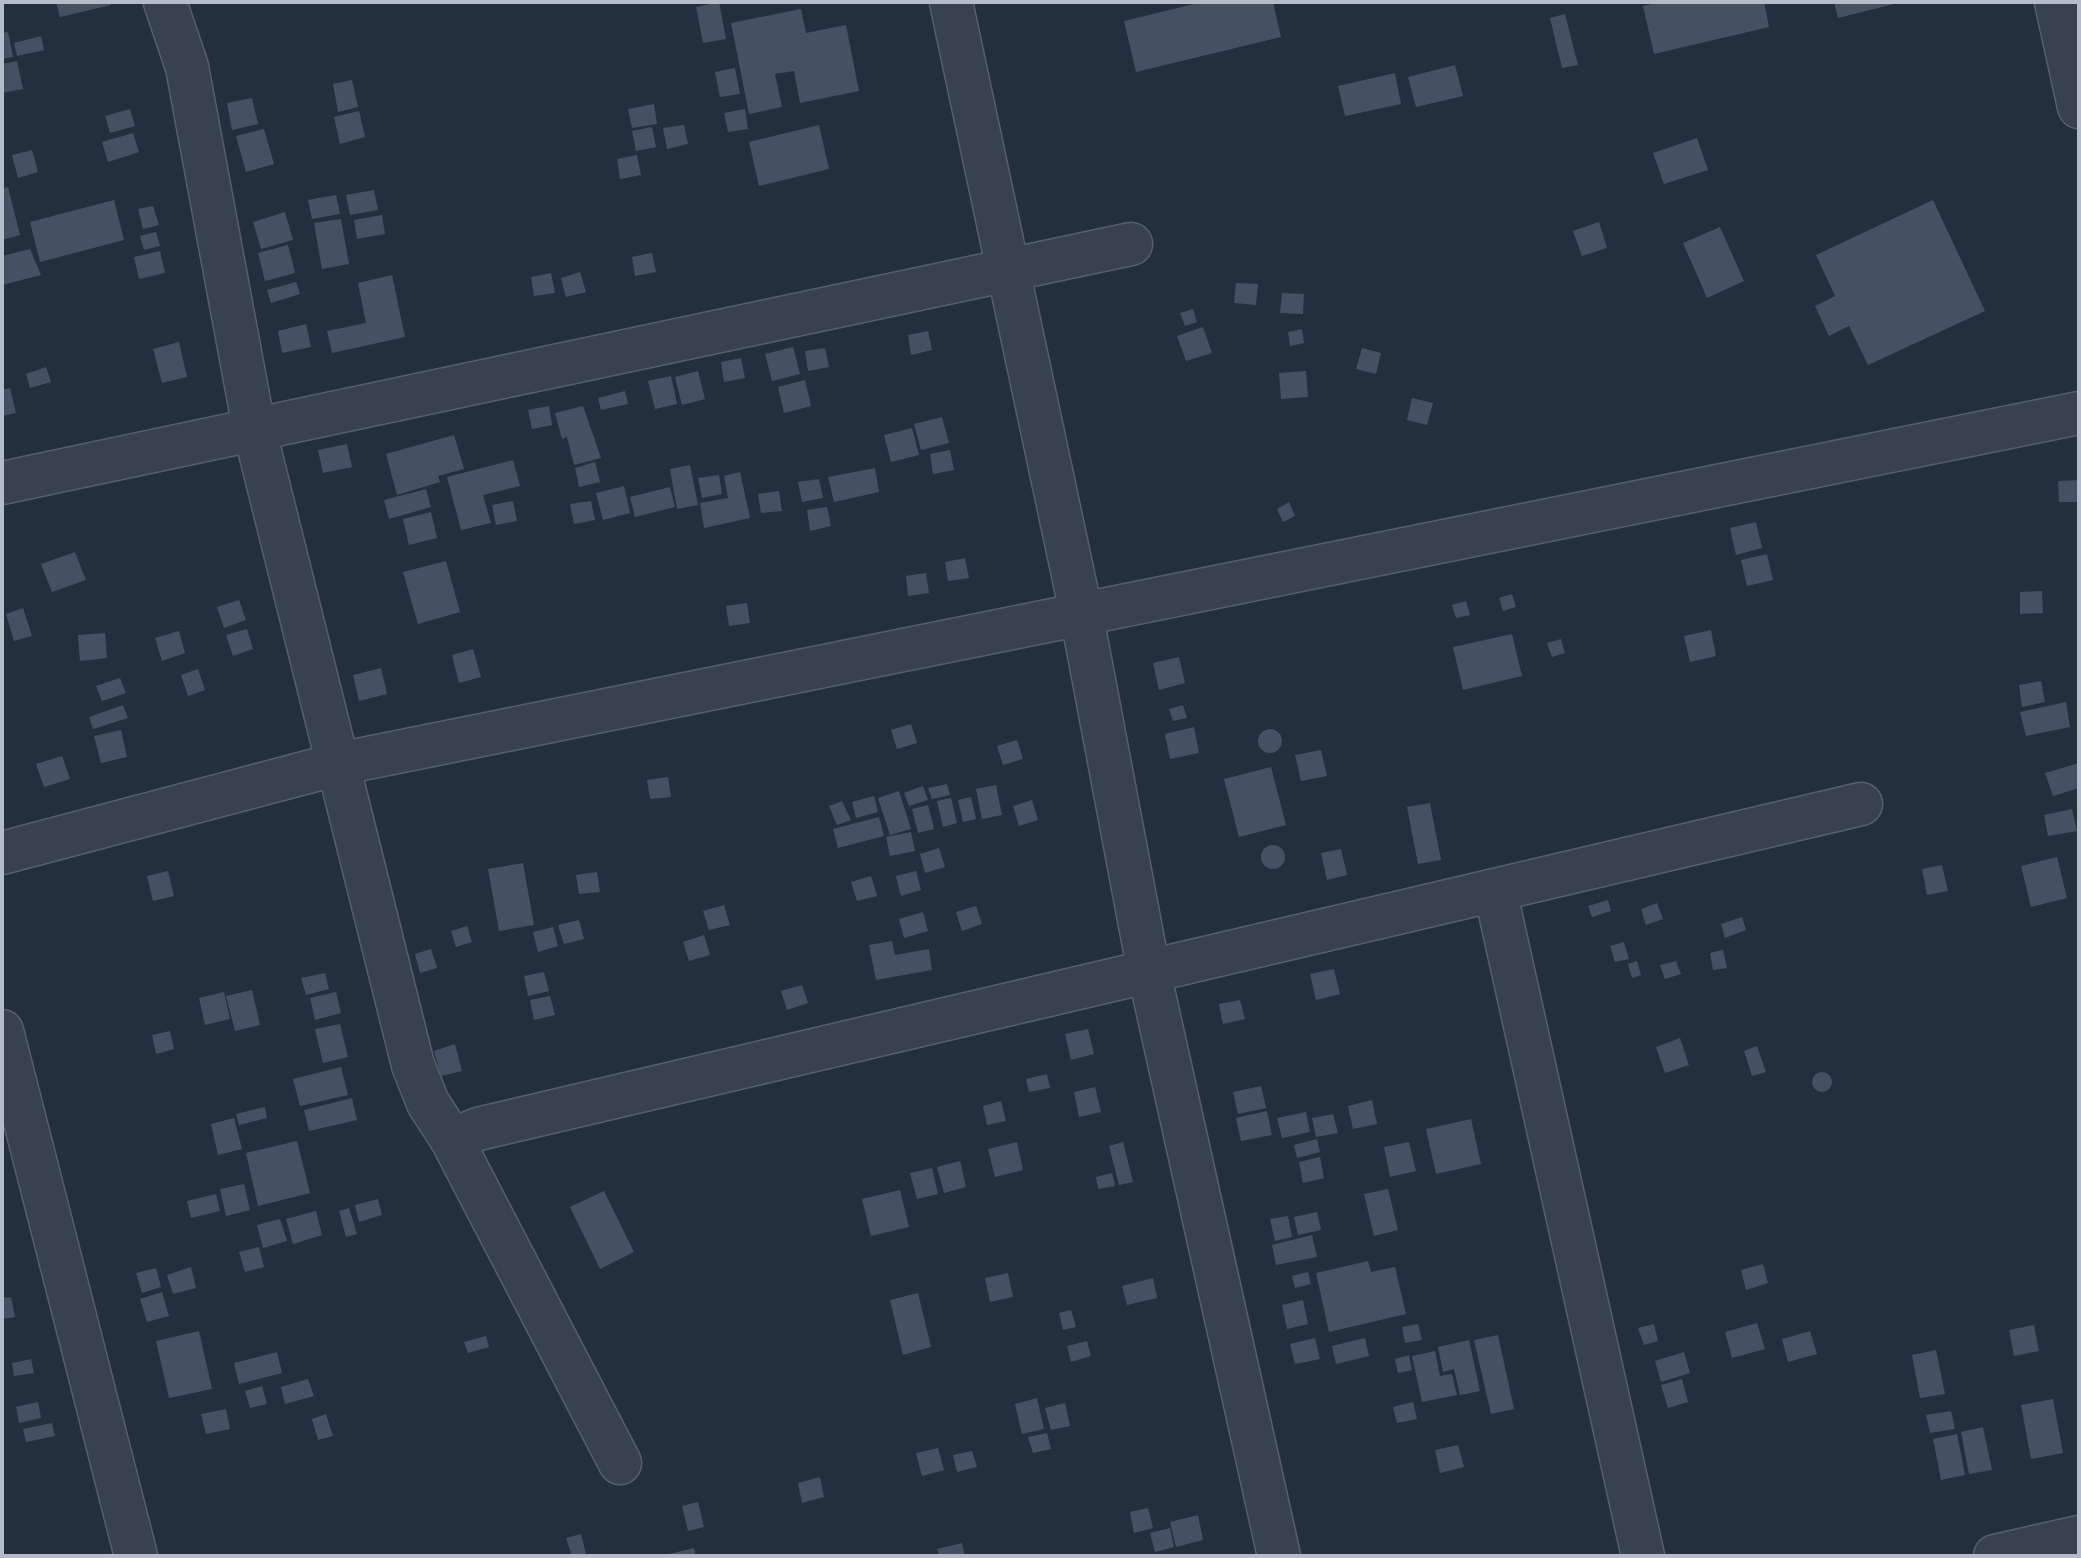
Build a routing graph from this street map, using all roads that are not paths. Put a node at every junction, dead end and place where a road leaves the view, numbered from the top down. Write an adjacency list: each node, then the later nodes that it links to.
1 (165, 2): 8 (street)
2 (951, 2): 6 (street)
3 (2056, 2): 4 (street)
4 (2079, 107)
5 (1131, 244): 6 (street)
6 (1011, 269): 8 (street); 10 (street)
7 (2079, 413): 10 (street)
8 (254, 428): 9 (street); 11 (street)
9 (2, 483)
10 (1081, 612): 11 (street); 15 (street)
11 (338, 764): 13 (street); 17 (street)
12 (1861, 804): 14 (street)
13 (2, 853)
14 (1495, 890): 15 (street); 23 (street)
15 (1149, 972): 17 (street); 22 (street)
16 (2, 1031): 21 (street)
17 (452, 1140): 18 (street)
18 (620, 1463)
19 (2079, 1537): 20 (street)
20 (2005, 1555)
21 (136, 1556)
22 (1279, 1556)
23 (1643, 1556)

